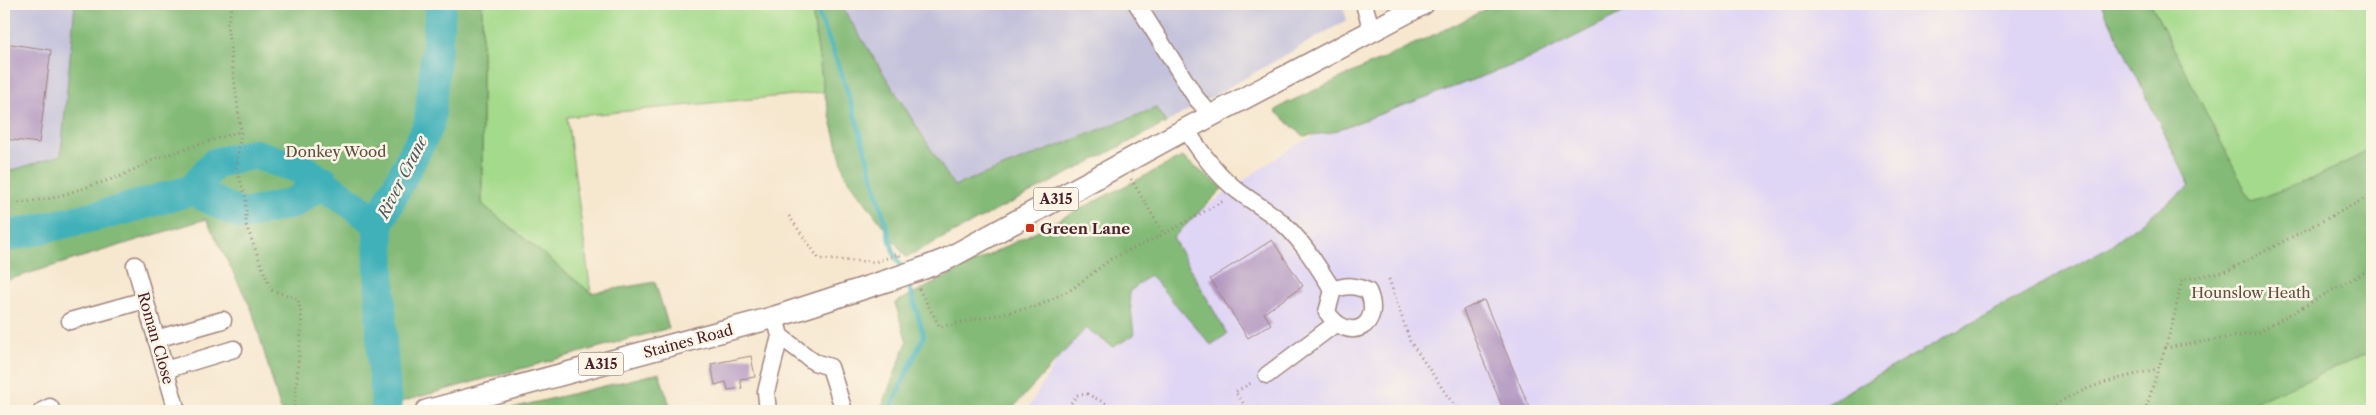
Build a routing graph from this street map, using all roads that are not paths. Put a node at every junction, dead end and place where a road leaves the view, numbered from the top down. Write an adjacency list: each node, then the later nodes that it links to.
1 (1137, 4): 5 (street)
2 (1364, 4): 4 (street)
3 (1423, 4): 4 (main road, A315)
4 (1372, 31): 5 (main road, A315)
5 (1211, 116): 6 (main road, A315)
6 (1186, 129): 8 (street); 13 (main road, A315, bridge)
7 (135, 266): 9 (street, Roman Close)
8 (1333, 290): 12 (street); 12 (street)
9 (144, 300): 11 (street); 14 (street, Roman Close)
10 (223, 320): 14 (street)
11 (70, 321)
12 (1334, 324): 17 (street)
13 (778, 327): 21 (main road, Staines Road / A315); 22 (street); 23 (street)
14 (156, 339): 16 (street, Roman Close)
15 (234, 348): 16 (street)
16 (165, 370): 20 (street, Roman Close)
17 (1267, 375)
18 (42, 411): 19 (street)
19 (52, 411)
20 (177, 411)
21 (426, 411)
22 (768, 411)
23 (844, 411)

